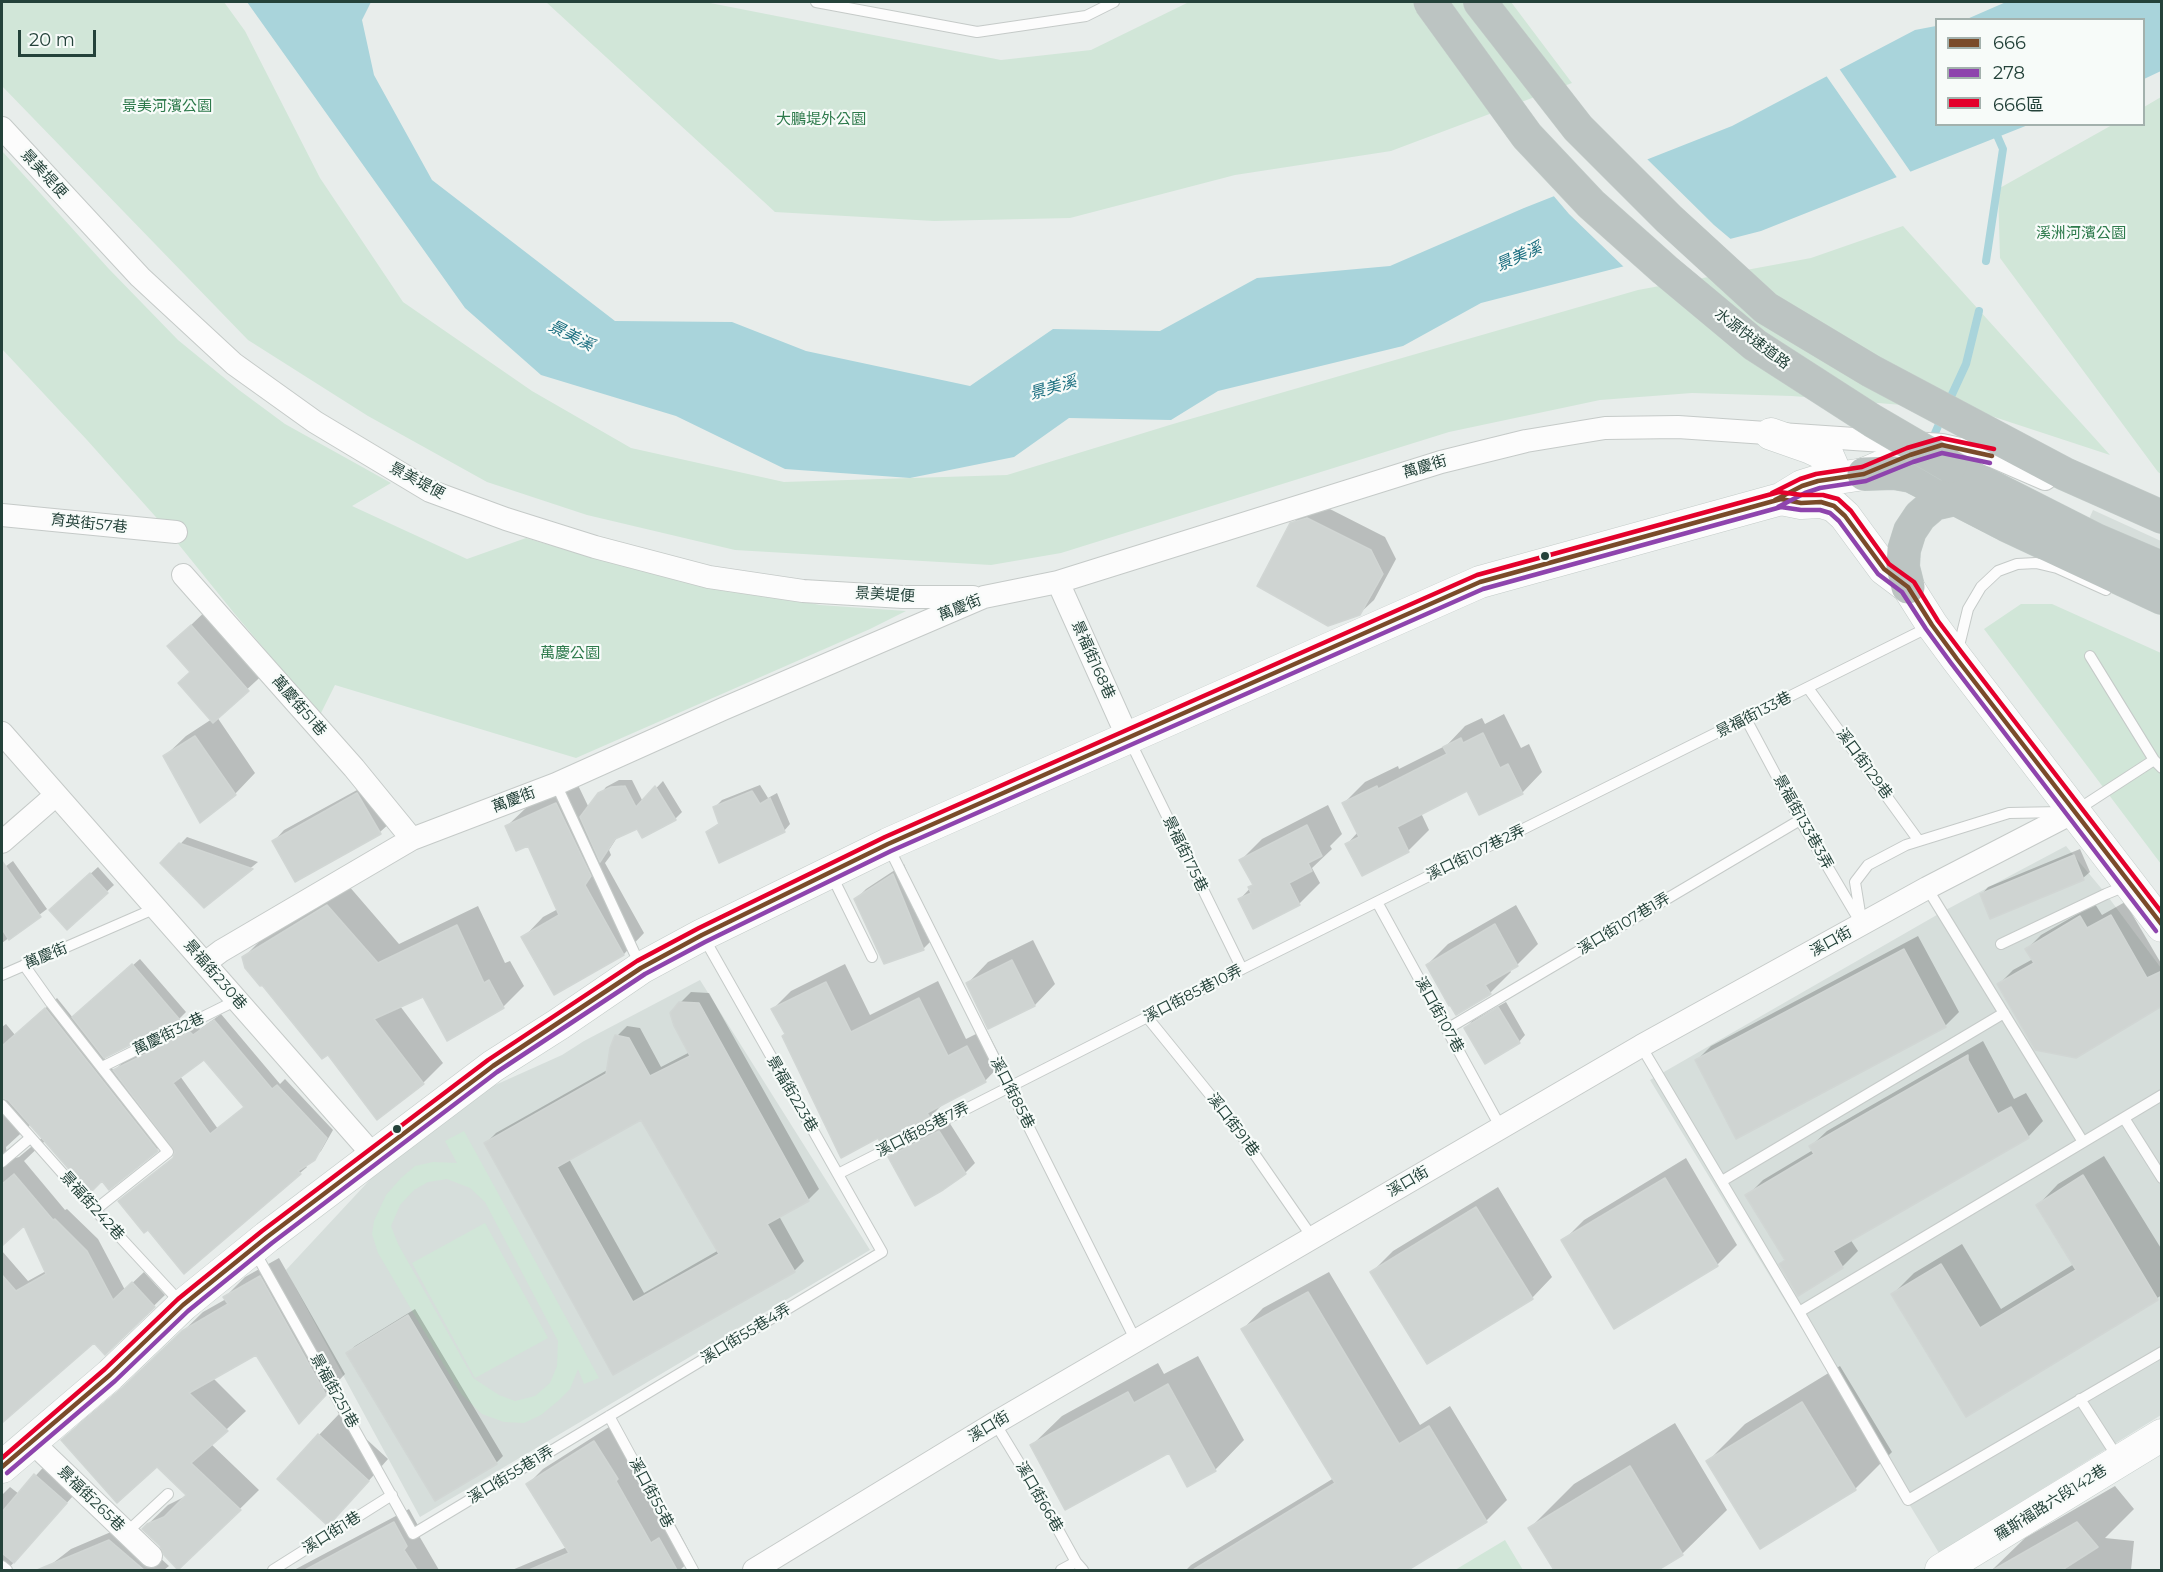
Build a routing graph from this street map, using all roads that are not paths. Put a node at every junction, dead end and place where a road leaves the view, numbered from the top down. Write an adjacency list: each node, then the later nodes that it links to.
1 (816, 2): 2 (lane)
2 (1114, 2)
3 (1430, 2): 16 (highway, 水源快速道路, bridge)
4 (1480, 2): 13 (highway)
5 (2, 128): 21 (street, 景美堤便)
6 (1771, 434): 7 (street, 萬慶街); 9 (street); 18 (street, 萬慶街)
7 (1942, 445): 8 (street); 14 (street, 萬慶街)
8 (1864, 474): 9 (street); 11 (highway)
9 (1818, 481): 10 (street)
10 (1781, 499): 19 (street); 29 (street)
11 (1956, 499): 19 (highway); 22 (highway)
12 (2, 515): 15 (street, 育英街57巷)
13 (2162, 517)
14 (2162, 530)
15 (176, 532)
16 (2162, 568)
17 (183, 574): 36 (street, 萬慶街51巷)
18 (1058, 582): 21 (street, 萬慶街); 29 (street, 景福街168巷)
19 (1908, 587): 23 (street)
20 (2120, 596): 25 (lane)
21 (984, 597): 31 (street, 萬慶街)
22 (2162, 598)
23 (1932, 625): 25 (street); 26 (lane, 景福街133巷)
24 (2090, 656): 30 (lane)
25 (1957, 659): 34 (street)
26 (1808, 687): 27 (lane, 景福街133巷); 37 (lane, 溪口街129巷)
27 (1746, 719): 33 (lane, 景福街133巷); 35 (lane, 景福街133巷3弄)
28 (2, 733): 32 (street, 景福街230巷)
29 (1128, 738): 39 (street); 53 (lane, 景福街175巷)
30 (2158, 764): 34 (lane)
31 (556, 784): 36 (street, 萬慶街); 52 (lane)
32 (56, 795): 38 (street); 44 (street, 景福街230巷)
33 (1575, 805): 43 (lane, 溪口街107巷2弄)
34 (2074, 812): 37 (lane); 41 (street); 42 (street, 溪口街)
35 (1800, 820): 45 (lane, 景福街133巷3弄); 58 (lane, 溪口街107巷1弄)
36 (412, 839): 50 (street, 萬慶街)
37 (1919, 841): 45 (lane)
38 (2, 842)
39 (888, 844): 40 (street); 61 (lane, 溪口街85巷)
40 (829, 871): 47 (street); 49 (lane)
41 (2131, 884): 46 (street); 48 (lane)
42 (1927, 888): 45 (street, 溪口街); 56 (lane)
43 (1377, 902): 53 (lane, 溪口街85巷10弄); 58 (lane, 溪口街107巷)
44 (156, 908): 50 (street, 景福街230巷); 51 (lane, 萬慶街)
45 (1862, 925): 59 (street, 溪口街)
46 (2162, 926)
47 (702, 935): 52 (street); 70 (lane, 景福街223巷)
48 (2001, 944)
49 (872, 957)
50 (205, 963): 55 (street, 景福街230巷)
51 (24, 966): 54 (lane, 萬慶街); 60 (lane)
52 (641, 968): 68 (street)
53 (1242, 969): 57 (lane, 溪口街85巷10弄)
54 (2, 975)
55 (237, 1000): 60 (lane, 萬慶街32巷); 68 (street, 景福街230巷)
56 (2004, 1013): 67 (lane); 72 (lane)
57 (1147, 1017): 61 (lane, 溪口街85巷10弄); 74 (lane, 溪口街91巷)
58 (1447, 1029): 65 (lane, 溪口街107巷)
59 (1641, 1046): 65 (street, 溪口街); 72 (lane)
60 (102, 1067): 73 (lane)
61 (1009, 1086): 70 (lane, 溪口街85巷7弄); 79 (lane, 溪口街85巷)
62 (2162, 1095): 64 (lane)
63 (2, 1105): 66 (lane, 景福街242巷)
64 (2124, 1118): 67 (lane); 71 (lane)
65 (1501, 1128): 74 (street, 溪口街)
66 (30, 1138): 69 (lane); 73 (lane, 景福街242巷)
67 (2083, 1142): 78 (lane)
68 (374, 1156): 75 (street)
69 (2, 1162)
70 (838, 1174): 76 (lane, 景福街223巷)
71 (2162, 1178)
72 (1722, 1181): 78 (lane)
73 (95, 1210): 77 (lane, 景福街242巷)
74 (1312, 1238): 79 (street, 溪口街)
75 (254, 1248): 77 (street); 89 (lane, 景福街251巷)
76 (882, 1252): 82 (lane, 溪口街55巷4弄)
77 (183, 1305): 85 (street)
78 (1799, 1312): 81 (lane)
79 (1136, 1341): 83 (street, 溪口街)
80 (2162, 1352): 81 (lane)
81 (2080, 1399): 86 (lane)
82 (609, 1416): 91 (lane, 溪口街55巷1弄); 98 (lane, 溪口街55巷)
83 (995, 1423): 94 (lane, 溪口街66巷); 99 (street, 溪口街)
84 (2162, 1435): 86 (street, 羅斯福路六段142巷)
85 (31, 1441): 87 (street); 90 (street, 景福街265巷)
86 (2119, 1461): 95 (street, 羅斯福路六段142巷)
87 (2, 1467)
88 (168, 1494): 90 (lane)
89 (392, 1495): 91 (lane, 景福街251巷); 97 (lane, 溪口街1巷)
90 (126, 1533): 92 (street, 景福街265巷)
91 (413, 1534)
92 (151, 1556)
93 (2, 1566): 96 (lane)
94 (1080, 1566): 100 (lane)
95 (1947, 1569)
96 (7, 1570)
97 (273, 1570)
98 (693, 1570)
99 (754, 1570)
100 (1060, 1570)

